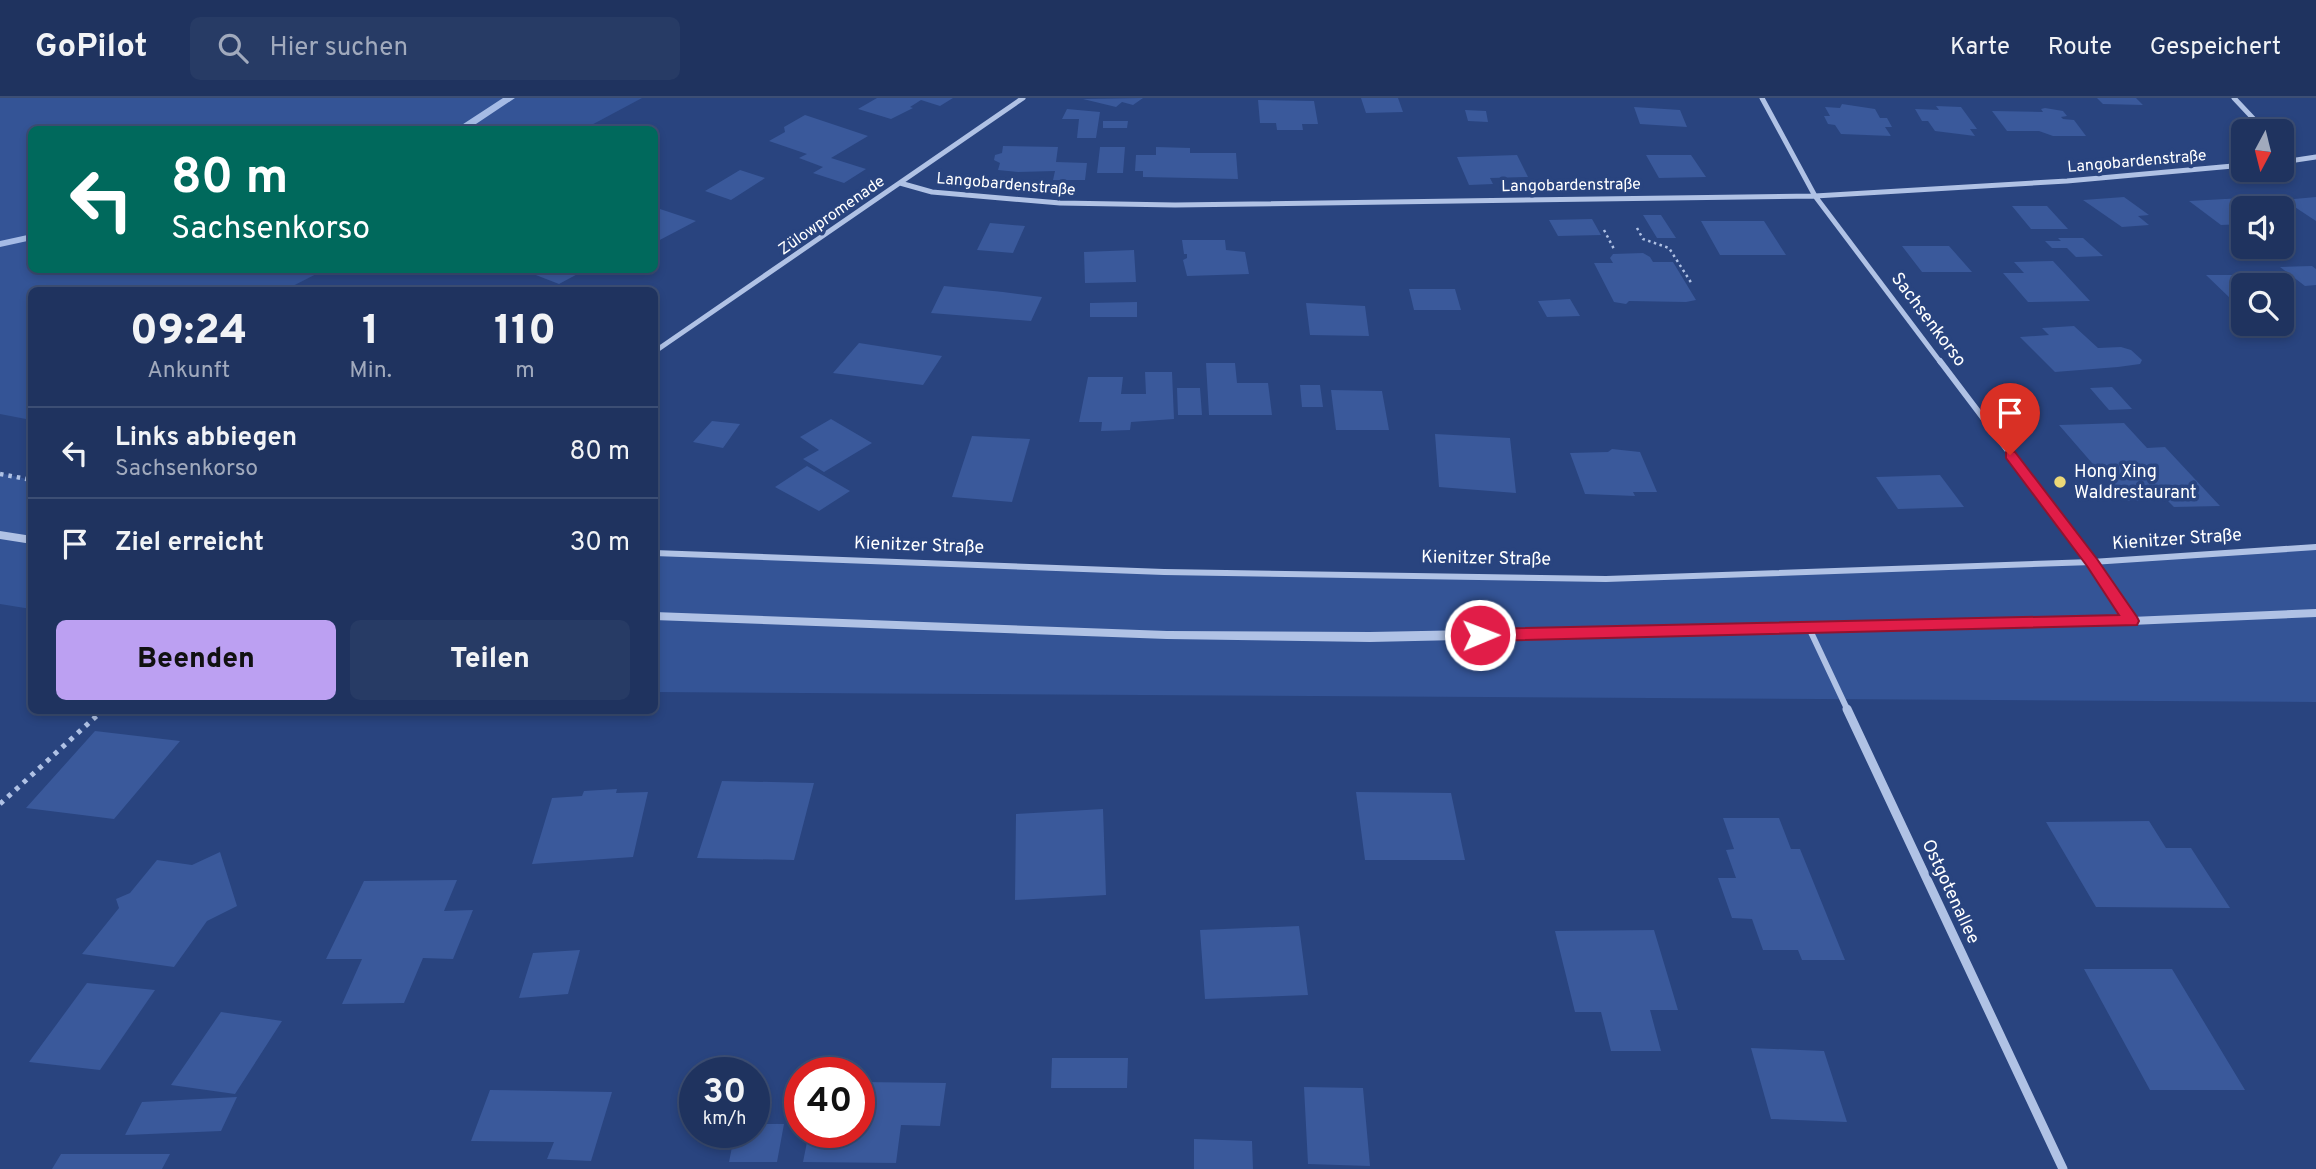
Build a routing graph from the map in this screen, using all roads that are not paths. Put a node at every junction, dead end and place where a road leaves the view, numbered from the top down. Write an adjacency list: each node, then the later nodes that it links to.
1 (1023, 98): 8 (street, Zülowpromenade)
2 (1762, 98): 9 (street, Sachsenkorso)
3 (2234, 98): 4 (street)
4 (2254, 119)
5 (2316, 157): 6 (street)
6 (2294, 161)
7 (2231, 166): 9 (street, Langobardenstraße)
8 (900, 183): 9 (street, Langobardenstraße); 10 (street, Zülowpromenade)
9 (1815, 196): 15 (street, Sachsenkorso)
10 (658, 349)
11 (0, 535): 12 (street)
12 (28, 539)
13 (2316, 547): 15 (street, Kienitzer Straße)
14 (658, 553): 15 (street, Kienitzer Straße)
15 (2092, 562): 18 (street, Sachsenkorso)
16 (2316, 613): 18 (street)
17 (658, 616): 19 (street)
18 (2131, 621): 19 (street)
19 (1809, 628): 20 (street, Ostgotenallee)
20 (2063, 1169)

